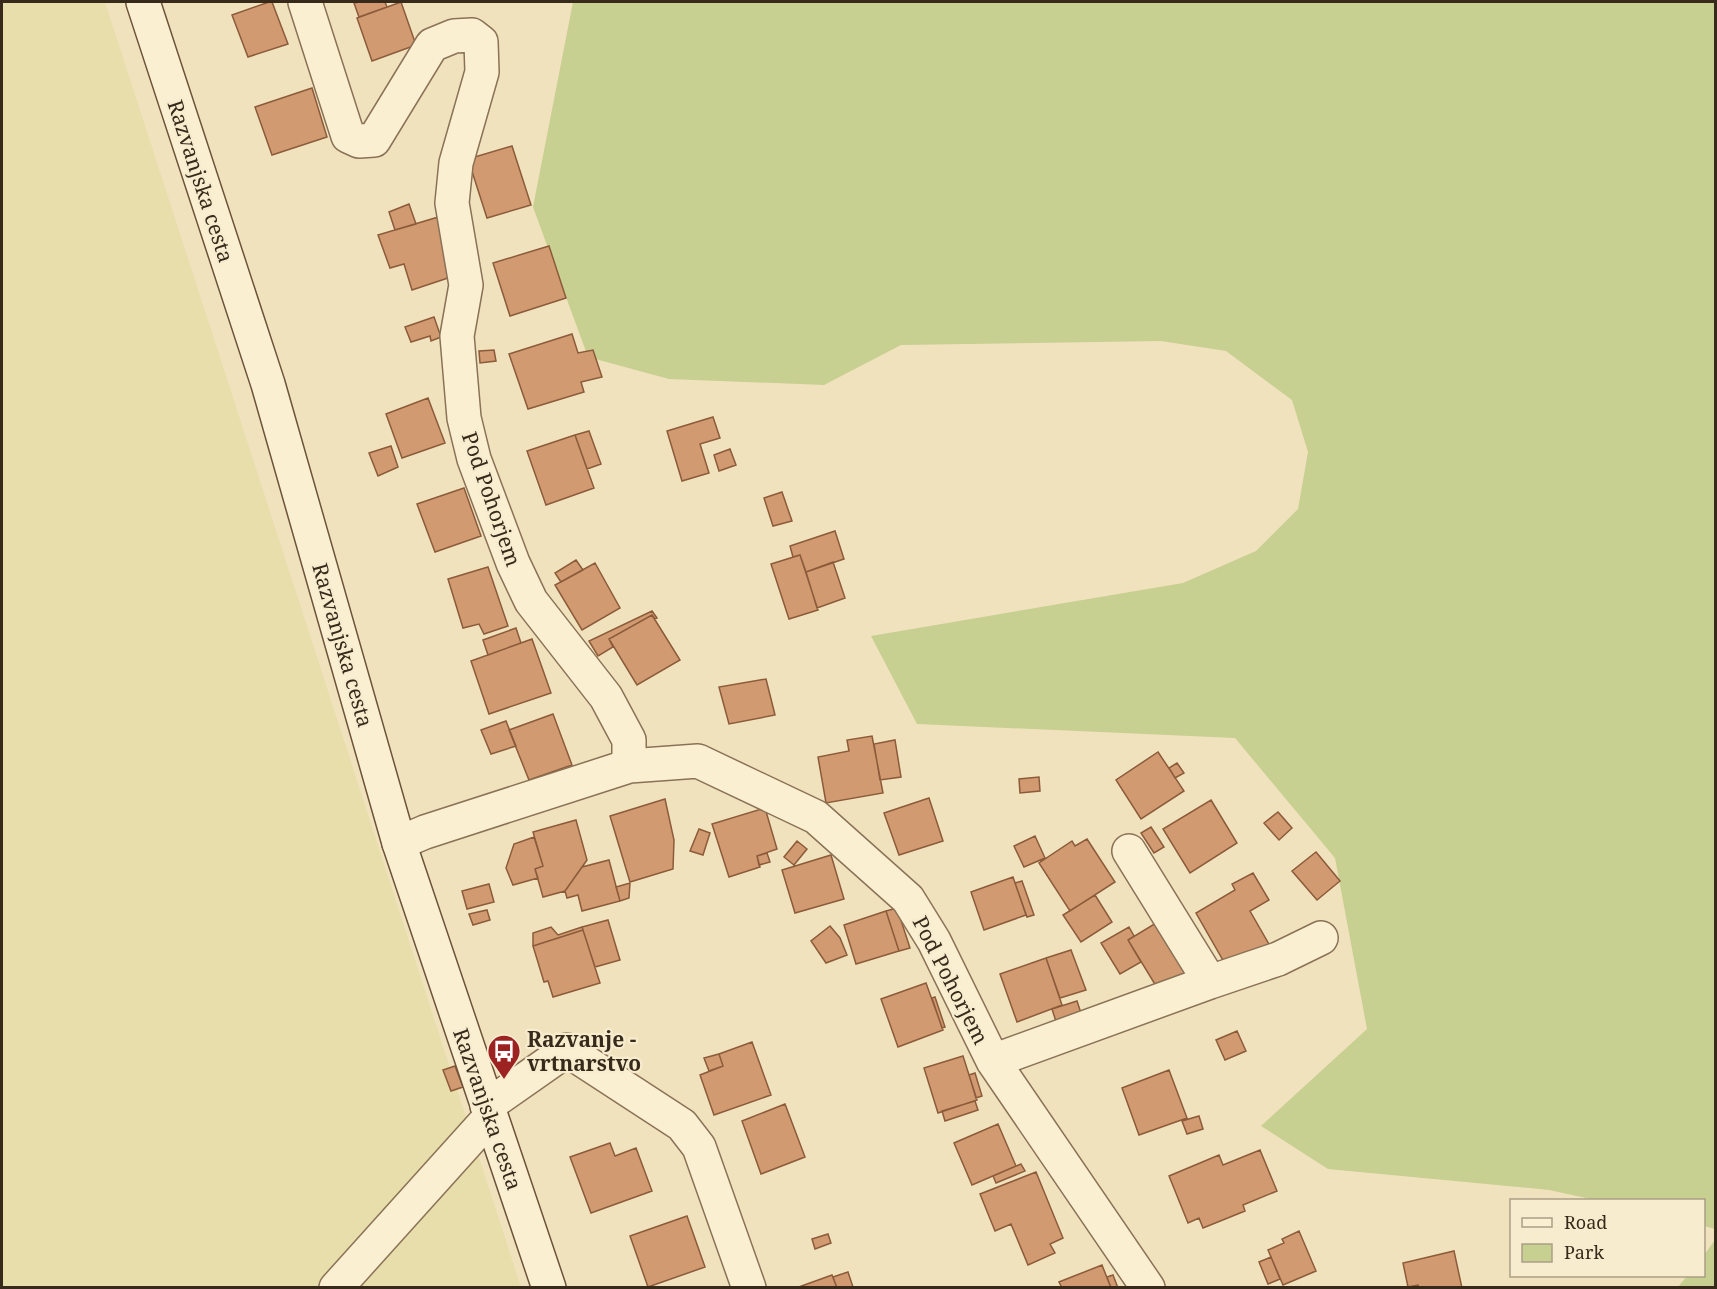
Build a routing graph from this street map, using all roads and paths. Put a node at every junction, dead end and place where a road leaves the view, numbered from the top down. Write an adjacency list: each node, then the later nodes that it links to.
1 (142, 2): 4 (street, Razvanjska cesta)
2 (305, 2): 3 (street, Pod Pohorjem)
3 (629, 766): 4 (street, Pod Pohorjem); 8 (street, Pod Pohorjem)
4 (399, 843): 9 (street, Razvanjska cesta)
5 (1130, 851): 7 (street)
6 (1321, 938): 7 (street, Pod Pohorjem)
7 (1210, 982): 8 (street, Pod Pohorjem)
8 (993, 1061): 13 (street, Pod Pohorjem)
9 (488, 1111): 10 (street); 11 (street, Razvanjska cesta); 12 (street)
10 (336, 1287)
11 (549, 1287)
12 (749, 1287)
13 (1148, 1287)

